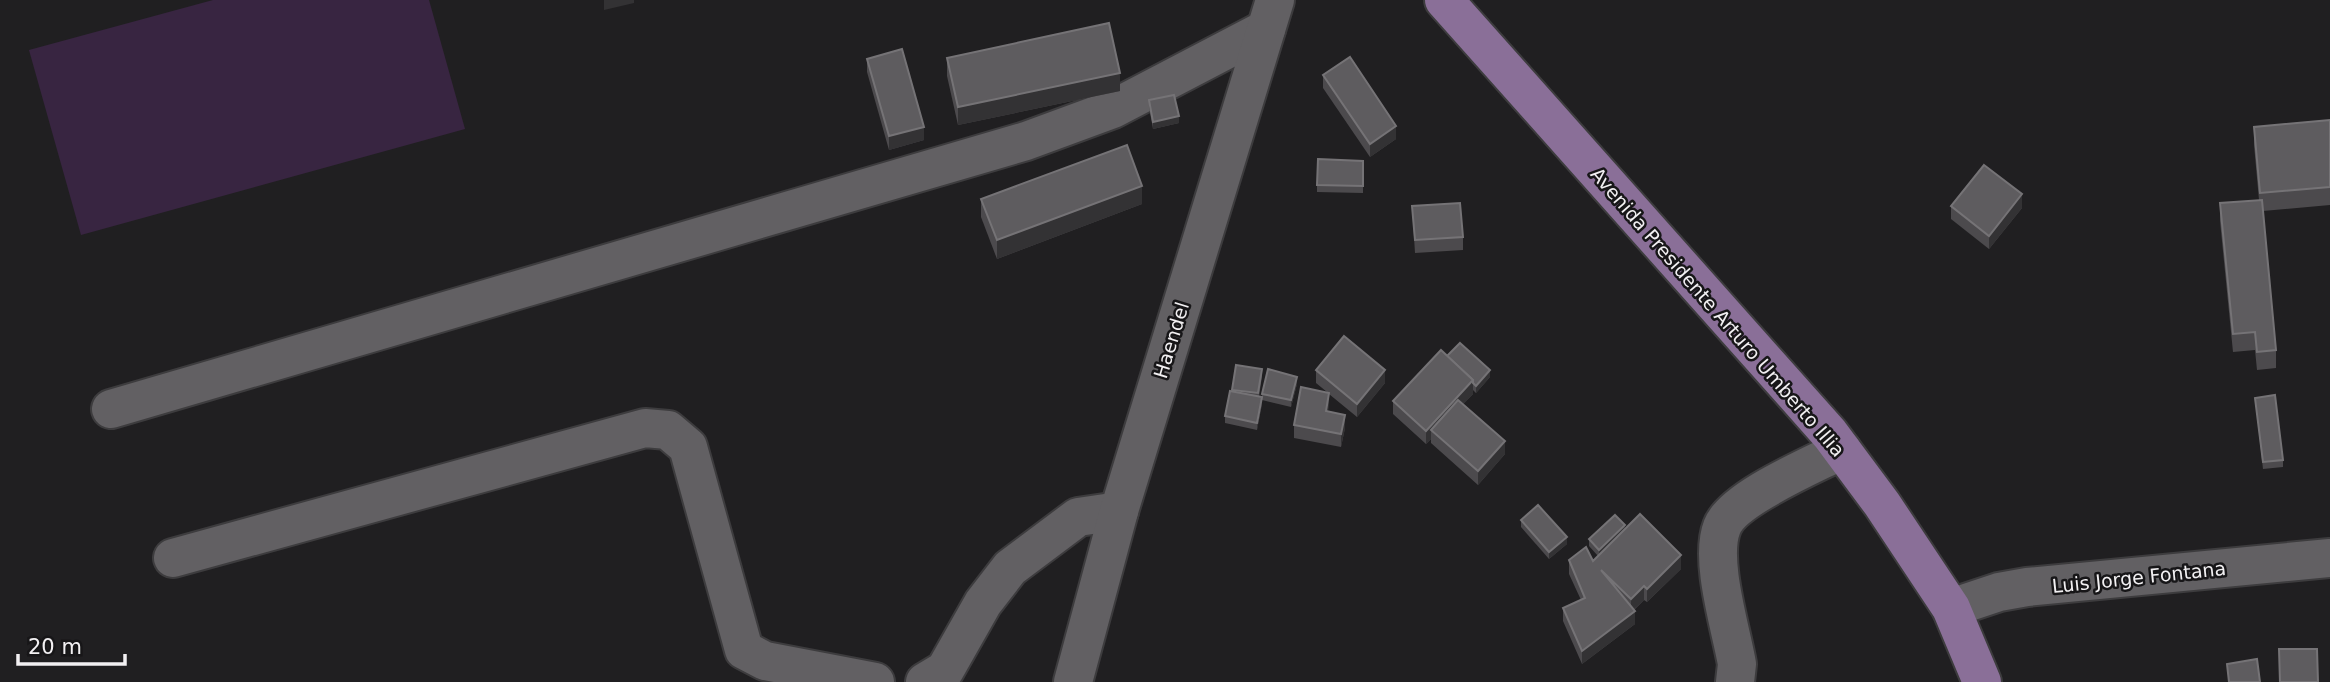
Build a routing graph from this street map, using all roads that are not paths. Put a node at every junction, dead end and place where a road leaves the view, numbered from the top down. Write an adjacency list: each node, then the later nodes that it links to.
1 (1444, 0): 4 (main road, Avenida Presidente Arturo Umberto Illia)
2 (1271, 15): 3 (street); 5 (street, Haendel)
3 (111, 409)
4 (1842, 450): 8 (main road, Avenida Presidente Arturo Umberto Illia); 12 (street)
5 (1119, 511): 10 (street); 11 (street, Haendel)
6 (173, 558): 9 (street)
7 (2330, 558): 8 (street, Luis Jorge Fontana)
8 (1951, 608): 13 (main road, Avenida Presidente Arturo Umberto Illia)
9 (875, 682)
10 (925, 682)
11 (1073, 682)
12 (1735, 682)
13 (1982, 682)

